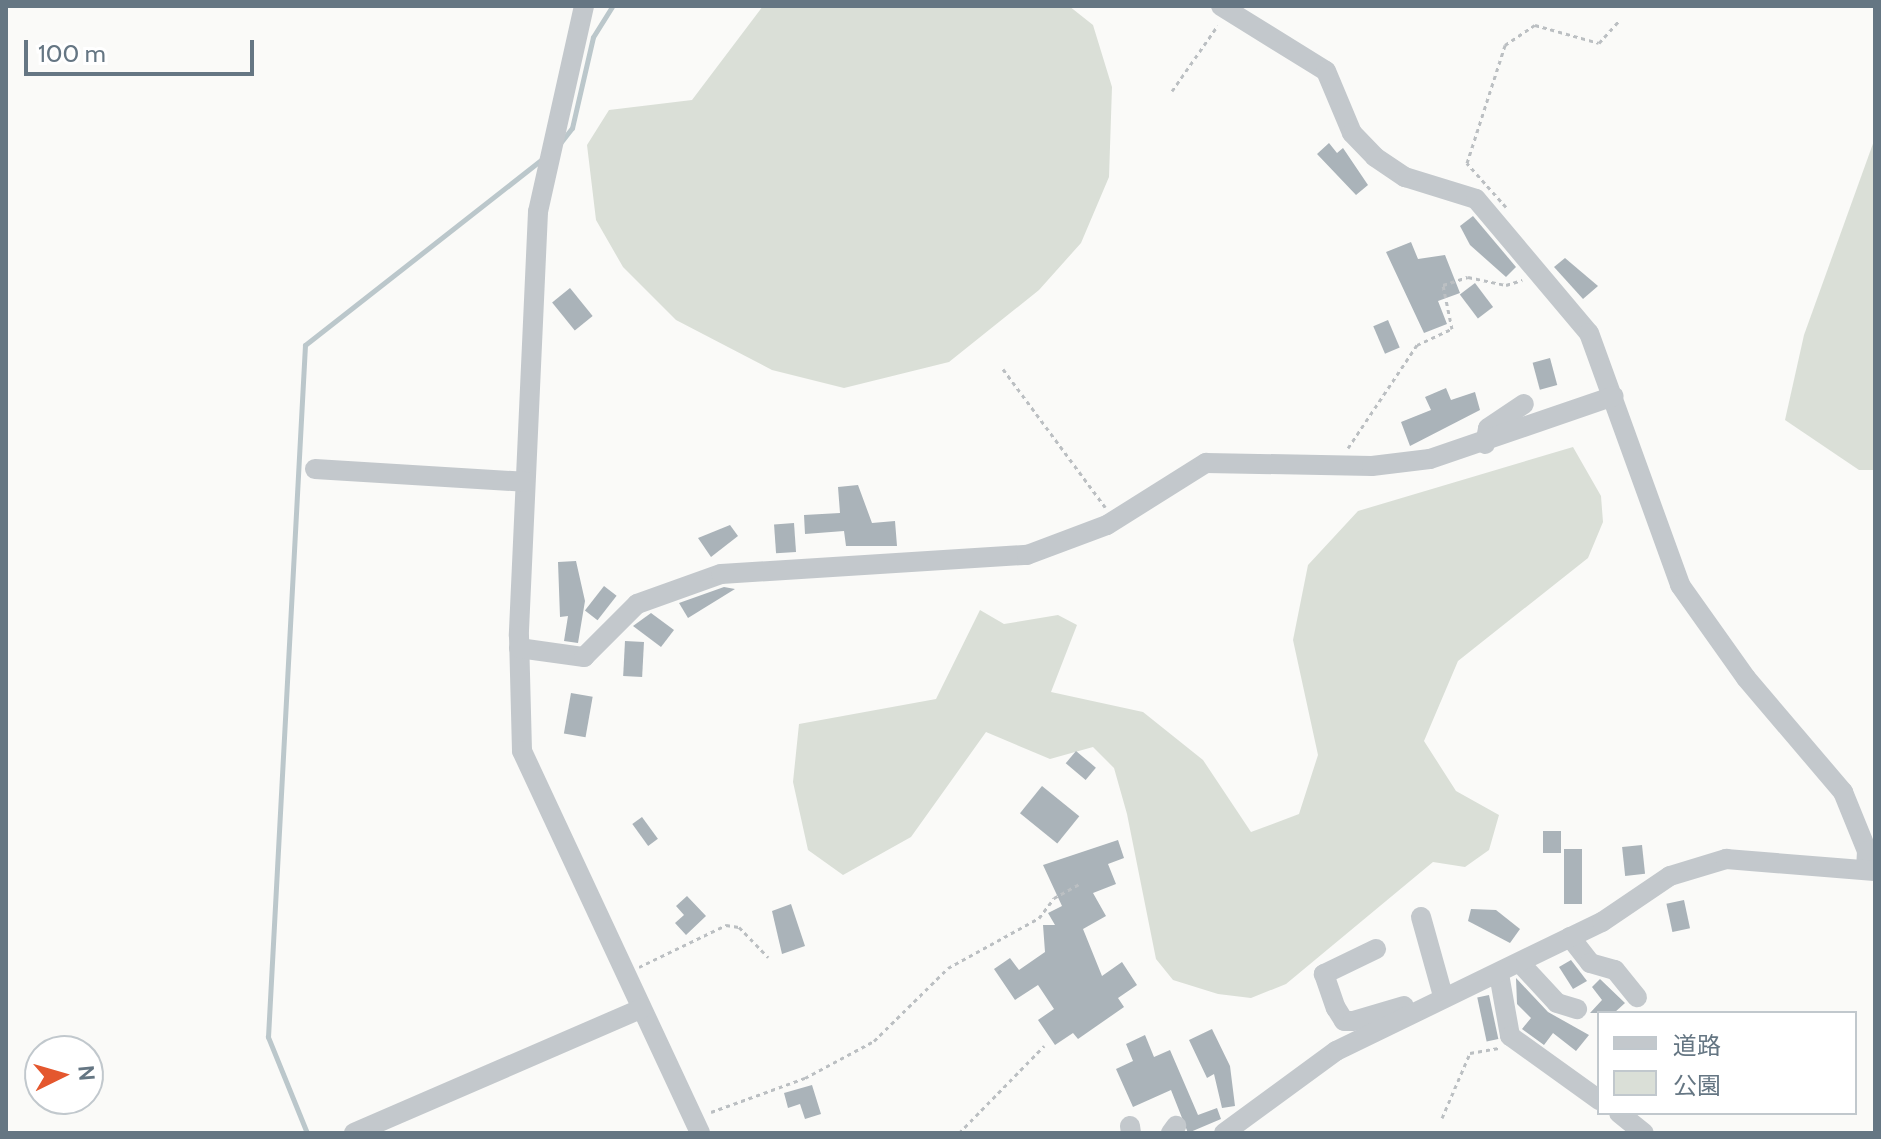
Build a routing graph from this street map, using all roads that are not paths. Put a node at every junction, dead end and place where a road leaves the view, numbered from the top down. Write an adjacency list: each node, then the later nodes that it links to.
1 (584, 6): 7 (street)
2 (1224, 8): 3 (street)
3 (1614, 396): 5 (street); 9 (street)
4 (1524, 404): 5 (street)
5 (1485, 444): 8 (street)
6 (315, 469): 7 (street)
7 (525, 482): 8 (street)
8 (519, 648): 17 (street)
9 (1871, 859): 11 (street)
10 (1421, 917): 15 (street)
11 (1570, 937): 13 (street); 16 (street)
12 (1376, 949): 19 (street)
13 (1520, 963): 14 (street); 18 (street)
14 (1499, 974): 15 (street); 20 (street)
15 (1443, 996): 19 (street)
16 (1637, 997)
17 (641, 1009): 22 (street); 23 (street)
18 (1577, 1009)
19 (1416, 1010): 24 (street)
20 (1597, 1099)
21 (1622, 1115): 25 (street)
22 (696, 1127)
23 (354, 1133)
24 (1224, 1133)
25 (1644, 1133)

